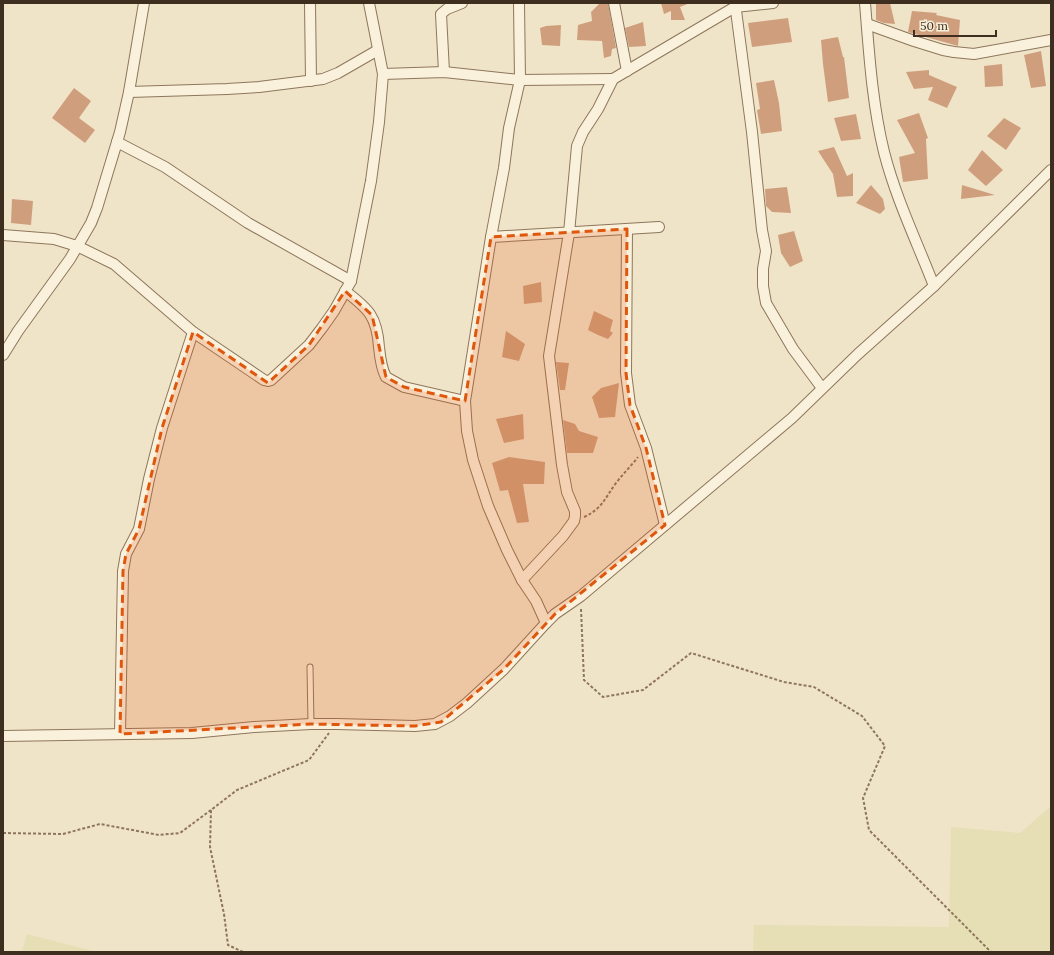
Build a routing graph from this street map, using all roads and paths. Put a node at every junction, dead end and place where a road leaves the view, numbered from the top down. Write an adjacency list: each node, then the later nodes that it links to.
1 (144, 3): 19 (street)
2 (310, 3): 18 (street)
3 (369, 3): 12 (street)
4 (462, 3): 14 (street)
5 (519, 3): 17 (street)
6 (614, 3): 13 (street)
7 (773, 3): 9 (street)
8 (865, 3): 10 (street)
9 (735, 5): 13 (street); 33 (street)
10 (867, 24): 11 (street); 29 (street)
11 (1051, 40)
12 (378, 50): 15 (street); 18 (street)
13 (627, 71): 16 (street)
14 (444, 72): 15 (street); 17 (street)
15 (383, 74): 28 (street)
16 (614, 78): 17 (street); 24 (street)
17 (520, 80): 26 (street)
18 (311, 81): 19 (street)
19 (129, 92): 20 (street)
20 (117, 142): 27 (street); 28 (street)
21 (1051, 170): 29 (street)
22 (659, 227): 23 (street)
23 (627, 230): 24 (street); 35 (street)
24 (569, 233): 26 (street); 36 (street)
25 (3, 234): 27 (street)
26 (491, 237): 34 (street)
27 (78, 246): 31 (street); 32 (street)
28 (351, 281): 30 (street)
29 (934, 286): 33 (street)
30 (345, 291): 31 (street); 34 (street)
31 (193, 332): 44 (street)
32 (3, 355)
33 (822, 388): 37 (street)
34 (465, 400): 38 (street)
35 (646, 448): 36 (path); 37 (street)
36 (574, 521): 38 (street)
37 (665, 525): 39 (street)
38 (522, 580): 40 (street)
39 (581, 596): 40 (street); 49 (path)
40 (546, 623): 43 (street)
41 (310, 667): 42 (lane)
42 (311, 724): 43 (street); 44 (street)
43 (336, 724): 46 (path)
44 (120, 734): 45 (street)
45 (3, 736)
46 (211, 810): 47 (path); 48 (path)
47 (3, 833)
48 (243, 952)
49 (991, 952)

